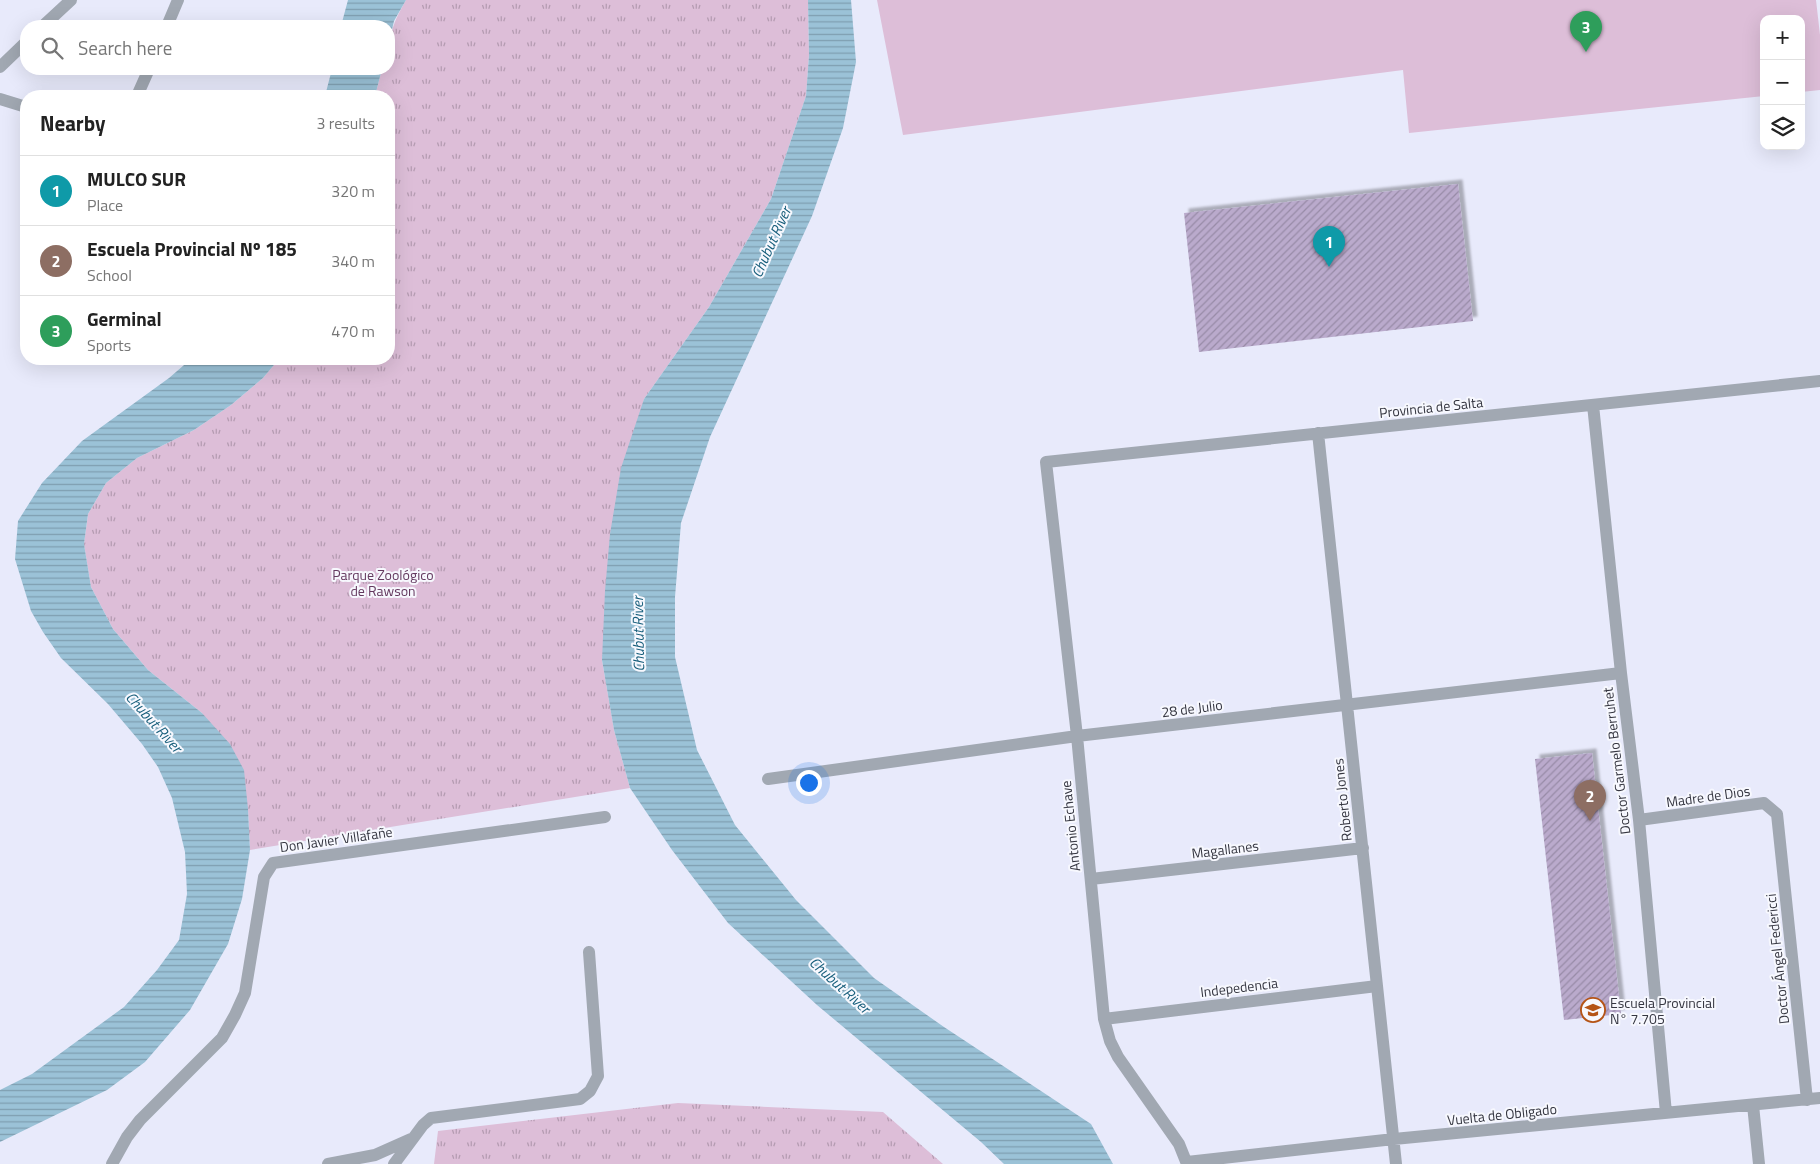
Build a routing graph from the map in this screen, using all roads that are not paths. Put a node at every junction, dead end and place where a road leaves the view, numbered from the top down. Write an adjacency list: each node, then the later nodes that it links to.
1 (71, 0): 3 (street)
2 (178, 0): 4 (street)
3 (49, 20)
4 (170, 20)
5 (20, 48): 6 (street)
6 (0, 67)
7 (147, 75): 8 (street)
8 (140, 90)
9 (0, 99): 10 (street)
10 (20, 105)
11 (1820, 381): 12 (street, Provincia de Salta)
12 (1593, 405): 13 (street, Provincia de Salta); 15 (street, Doctor Garmelo Berruhet)
13 (1318, 433): 14 (street, Provincia de Salta); 16 (street, Roberto Jones)
14 (1046, 462): 17 (street, Antonio Echave)
15 (1620, 673): 16 (street, 28 de Julio); 21 (street, Doctor Garmelo Berruhet)
16 (1347, 705): 17 (street, 28 de Julio); 22 (street, Roberto Jones)
17 (1077, 736): 18 (street, 28 de Julio); 23 (street, Antonio Echave)
18 (768, 779)
19 (1777, 814): 21 (street, Madre de Dios); 27 (street, Doctor Ángel Federicci)
20 (605, 818): 33 (street, Don Javier Villafañe)
21 (1639, 820): 29 (street, Doctor Garmelo Berruhet)
22 (1362, 848): 23 (street, Magallanes); 25 (street, Roberto Jones)
23 (1090, 879): 26 (street, Antonio Echave)
24 (589, 952): 30 (street)
25 (1377, 986): 26 (street, Indepedencia); 31 (street, Roberto Jones)
26 (1104, 1019): 32 (street, Antonio Echave)
27 (1814, 1099): 28 (street, Vuelta de Obligado)
28 (1753, 1105): 29 (street, Vuelta de Obligado); 37 (street)
29 (1666, 1113): 31 (street, Vuelta de Obligado)
30 (411, 1140): 34 (street); 35 (street)
31 (1394, 1140): 32 (street, Vuelta de Obligado); 36 (street, Roberto Jones)
32 (1187, 1163)
33 (112, 1164)
34 (328, 1164)
35 (394, 1164)
36 (1396, 1164)
37 (1759, 1164)

